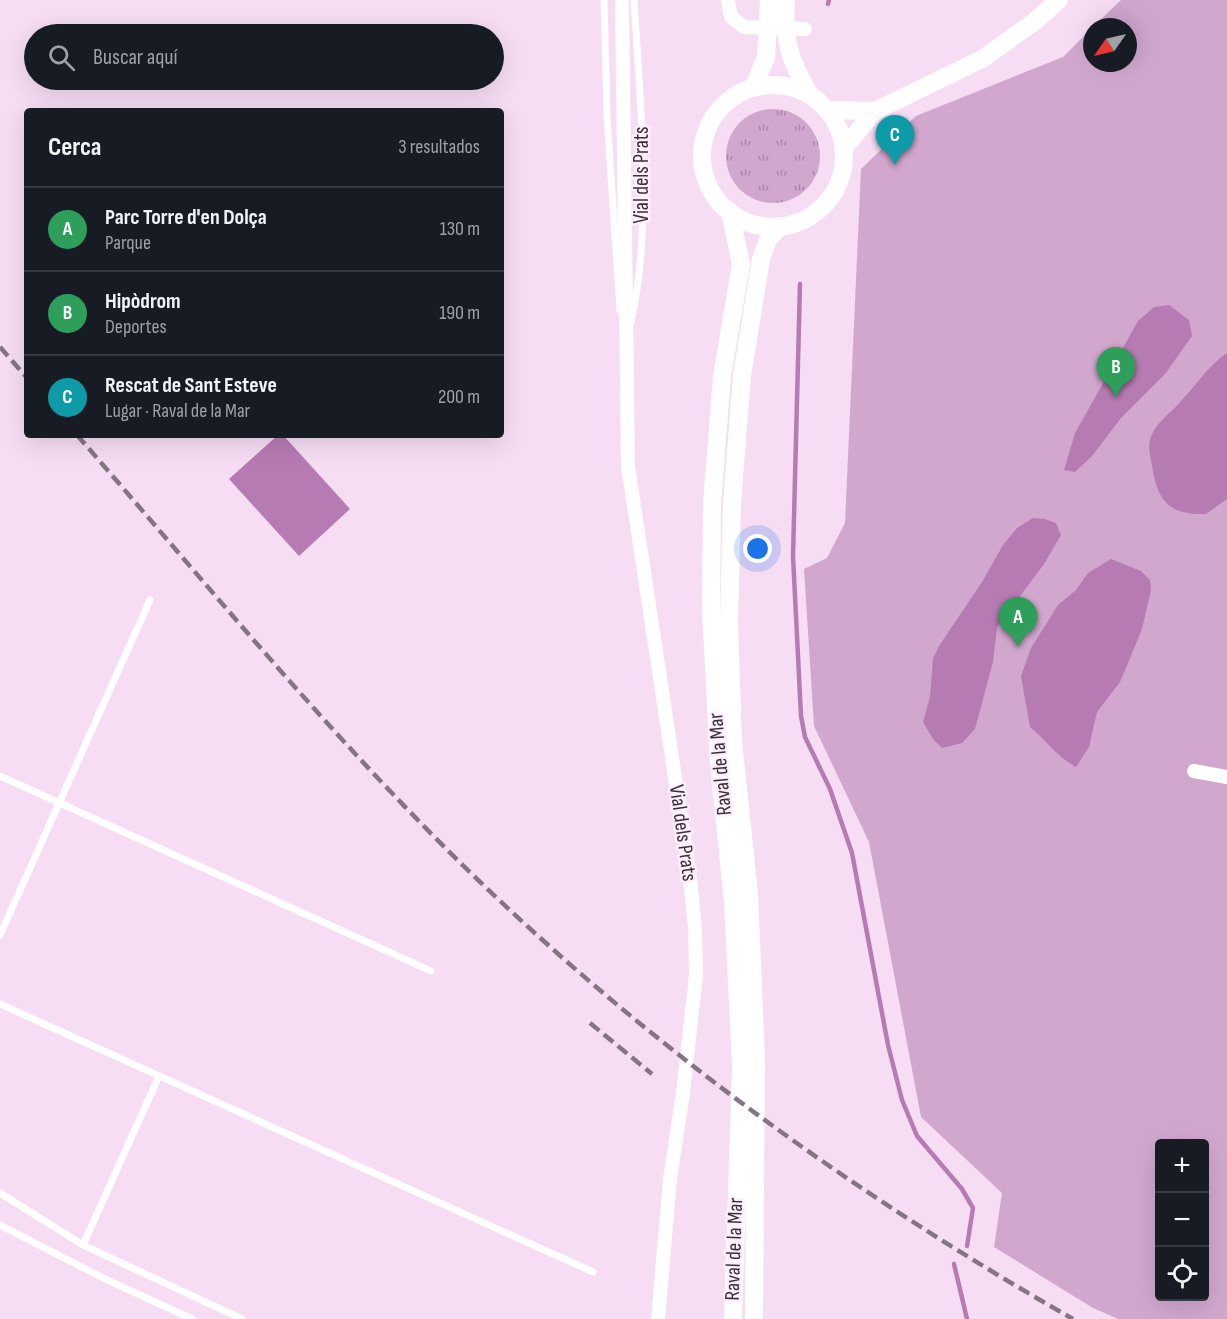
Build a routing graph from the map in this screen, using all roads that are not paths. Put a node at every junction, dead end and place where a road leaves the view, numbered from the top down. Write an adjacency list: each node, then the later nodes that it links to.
1 (604, 0): 17 (lane, Vial dels Prats)
2 (622, 0): 17 (street, Vial dels Prats)
3 (634, 0): 17 (lane, Vial dels Prats)
4 (728, 0): 8 (street)
5 (769, 0): 8 (street, Raval de la Mar)
6 (786, 0): 8 (street, Raval de la Mar)
7 (1059, 0): 13 (street)
8 (776, 28): 9 (street); 10 (street, Raval de la Mar); 11 (street, Raval de la Mar)
9 (805, 29)
10 (753, 88): 11 (street, Raval de la Mar); 15 (street, Raval de la Mar)
11 (810, 95): 12 (street, Raval de la Mar)
12 (827, 110): 13 (street); 14 (street, Raval de la Mar)
13 (875, 111): 14 (street)
14 (843, 149): 16 (street, Raval de la Mar)
15 (730, 212): 16 (street, Raval de la Mar); 34 (street, Raval de la Mar)
16 (780, 226): 35 (street, Raval de la Mar)
17 (625, 348): 33 (street, Vial dels Prats)
18 (150, 600): 22 (lane)
19 (1194, 771): 21 (street)
20 (0, 776): 22 (lane)
21 (1227, 777)
22 (60, 802): 23 (lane); 24 (lane)
23 (0, 935)
24 (431, 971)
25 (0, 1004): 26 (lane)
26 (159, 1076): 29 (lane); 30 (lane)
27 (0, 1193): 29 (lane)
28 (0, 1225): 31 (lane)
29 (83, 1245): 32 (lane)
30 (593, 1272)
31 (192, 1319)
32 (242, 1319)
33 (658, 1319)
34 (733, 1319)
35 (754, 1319)

